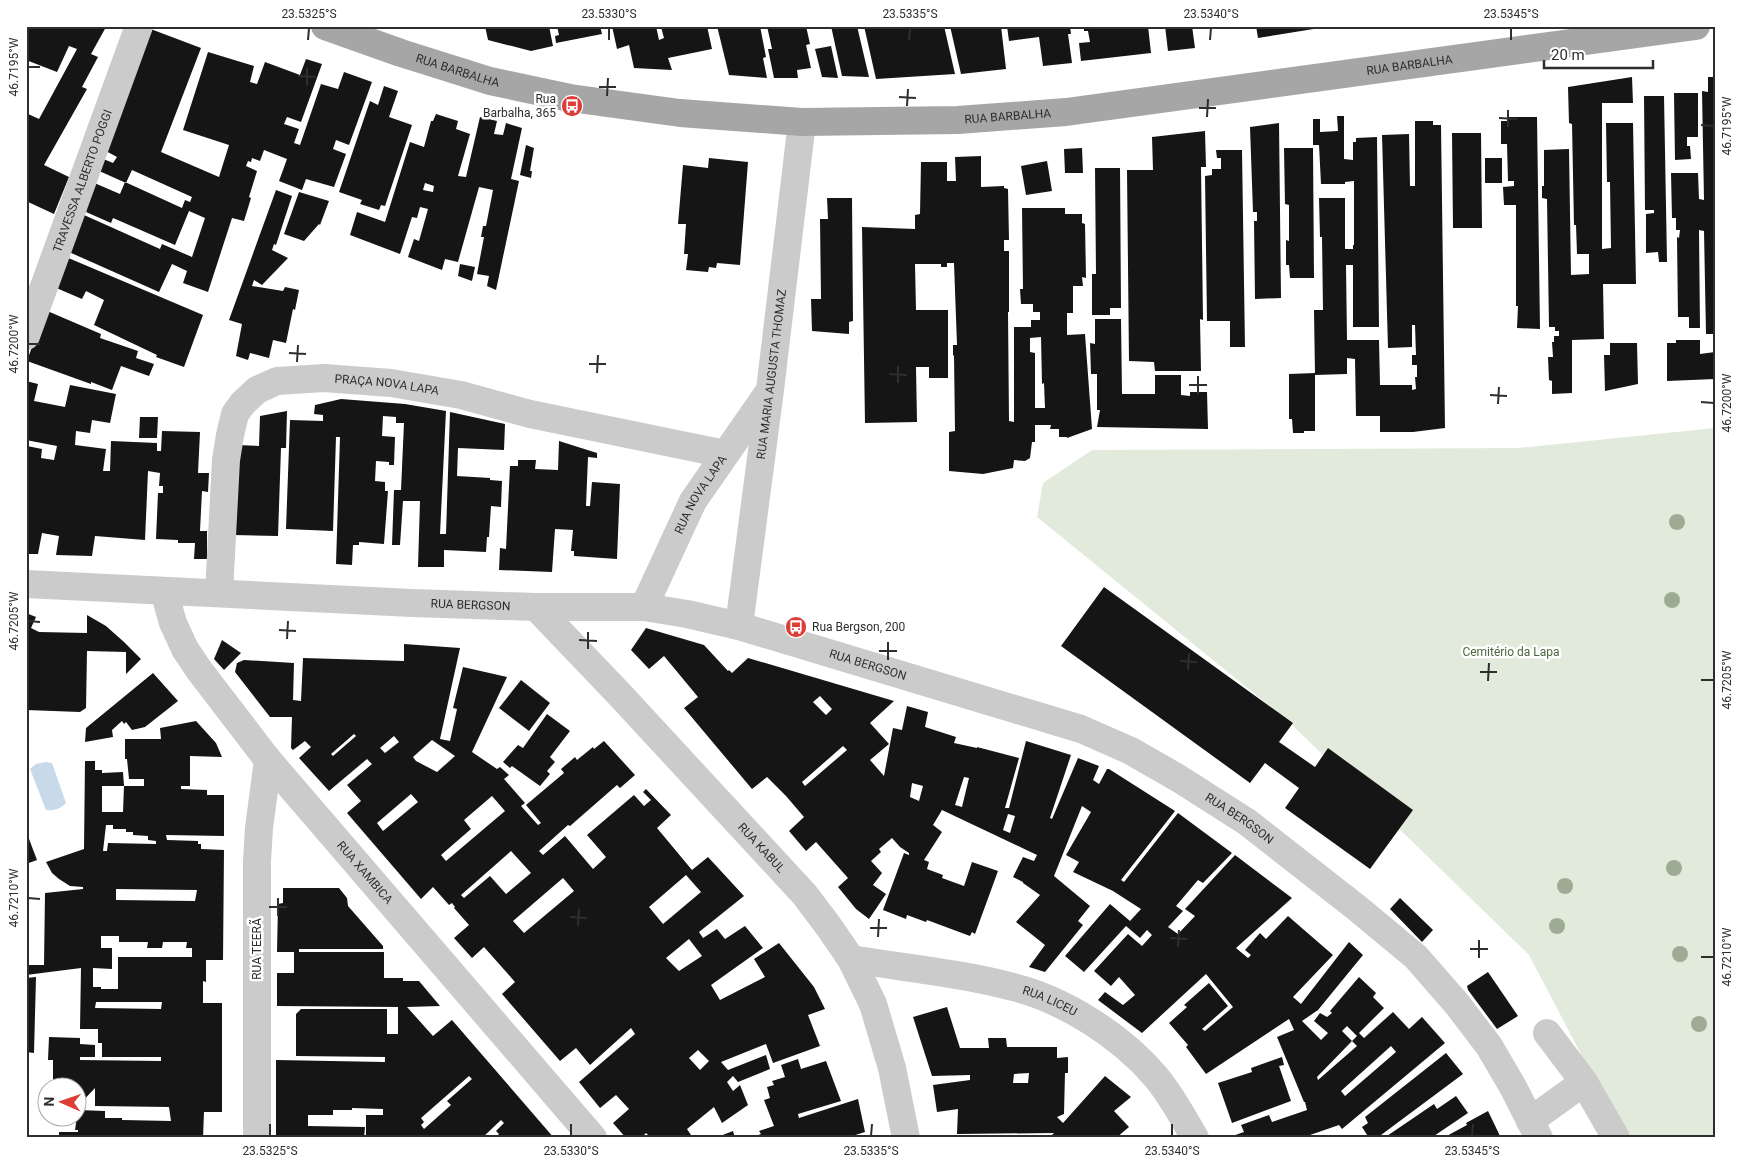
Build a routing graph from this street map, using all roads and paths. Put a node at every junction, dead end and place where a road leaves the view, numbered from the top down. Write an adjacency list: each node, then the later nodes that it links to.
1 (139, 26): 5 (street, TRAVESSA ALBERTO POGGI)
2 (325, 26): 4 (main road, RUA BARBALHA)
3 (1696, 26): 4 (main road, RUA BARBALHA)
4 (802, 122): 6 (street, RUA MARIA AUGUSTA THOMAZ)
5 (26, 336)
6 (770, 390): 7 (street, RUA NOVA LAPA); 13 (street, RUA MARIA AUGUSTA THOMAZ)
7 (725, 454): 10 (street, PRAÇA NOVA LAPA); 12 (street, RUA NOVA LAPA)
8 (26, 584): 9 (street, RUA BERGSON)
9 (164, 591): 10 (street, RUA BERGSON); 14 (street, RUA XAMBICA)
10 (219, 593): 11 (street, RUA BERGSON)
11 (536, 607): 12 (street, RUA BERGSON); 15 (street, RUA KABUL)
12 (644, 607): 13 (street, RUA BERGSON)
13 (739, 626): 18 (street, RUA BERGSON)
14 (268, 760): 19 (street, RUA TEERÃ); 20 (street, RUA XAMBICA)
15 (851, 959): 21 (street, RUA KABUL); 22 (street, RUA LICEU)
16 (1547, 1033): 17 (street)
17 (1584, 1082): 18 (street); 23 (street)
18 (1534, 1130)
19 (256, 1138)
20 (593, 1138)
21 (906, 1138)
22 (1195, 1138)
23 (1616, 1138)

